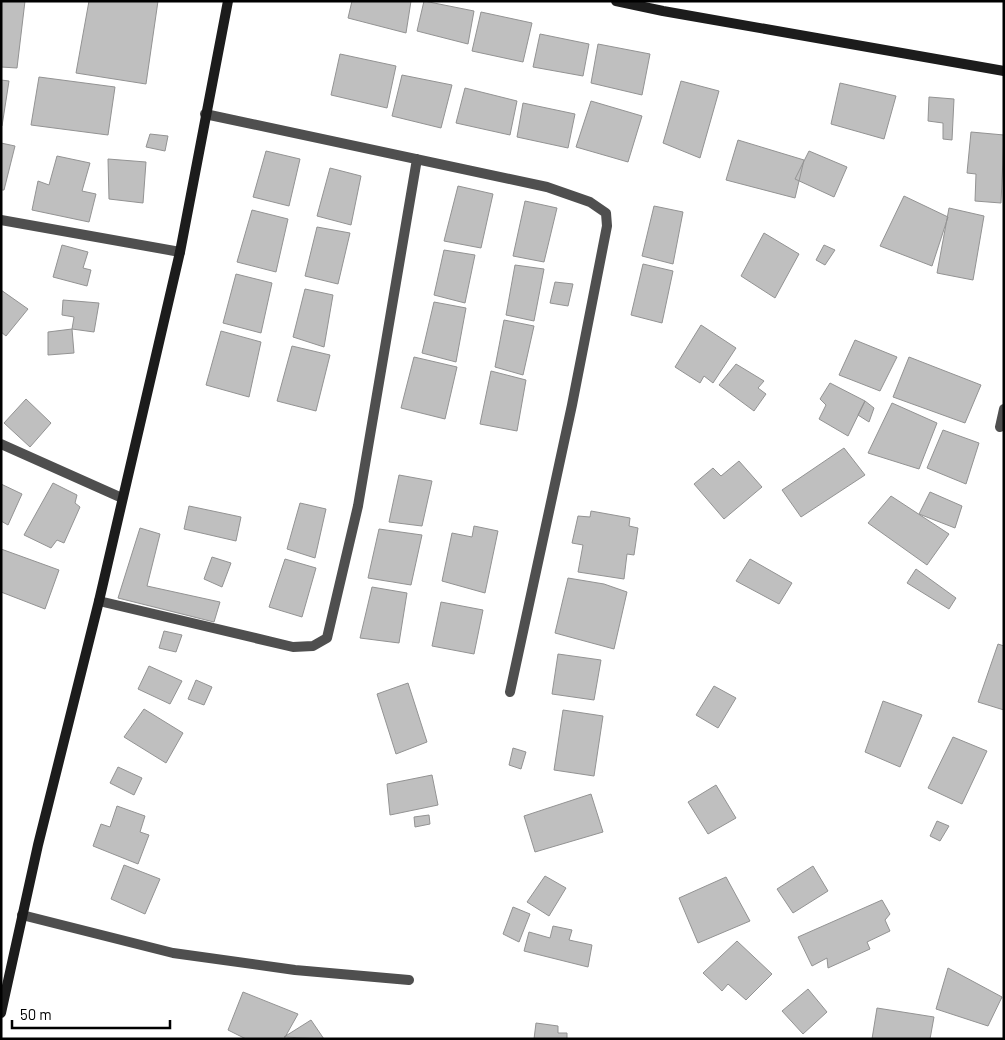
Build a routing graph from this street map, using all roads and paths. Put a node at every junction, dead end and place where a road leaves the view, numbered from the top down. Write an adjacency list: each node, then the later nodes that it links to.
1 (228, 1): 4 (street)
2 (616, 1): 3 (street)
3 (1004, 71)
4 (205, 114): 5 (street); 7 (street)
5 (417, 159): 12 (street); 13 (street)
6 (1, 220): 7 (street)
7 (180, 252): 11 (street)
8 (1004, 409): 9 (street)
9 (1000, 428)
10 (1, 444): 11 (street)
11 (122, 498): 12 (street)
12 (99, 601): 14 (street)
13 (510, 692)
14 (22, 914): 15 (street); 16 (street)
15 (409, 980)
16 (1, 1013)

